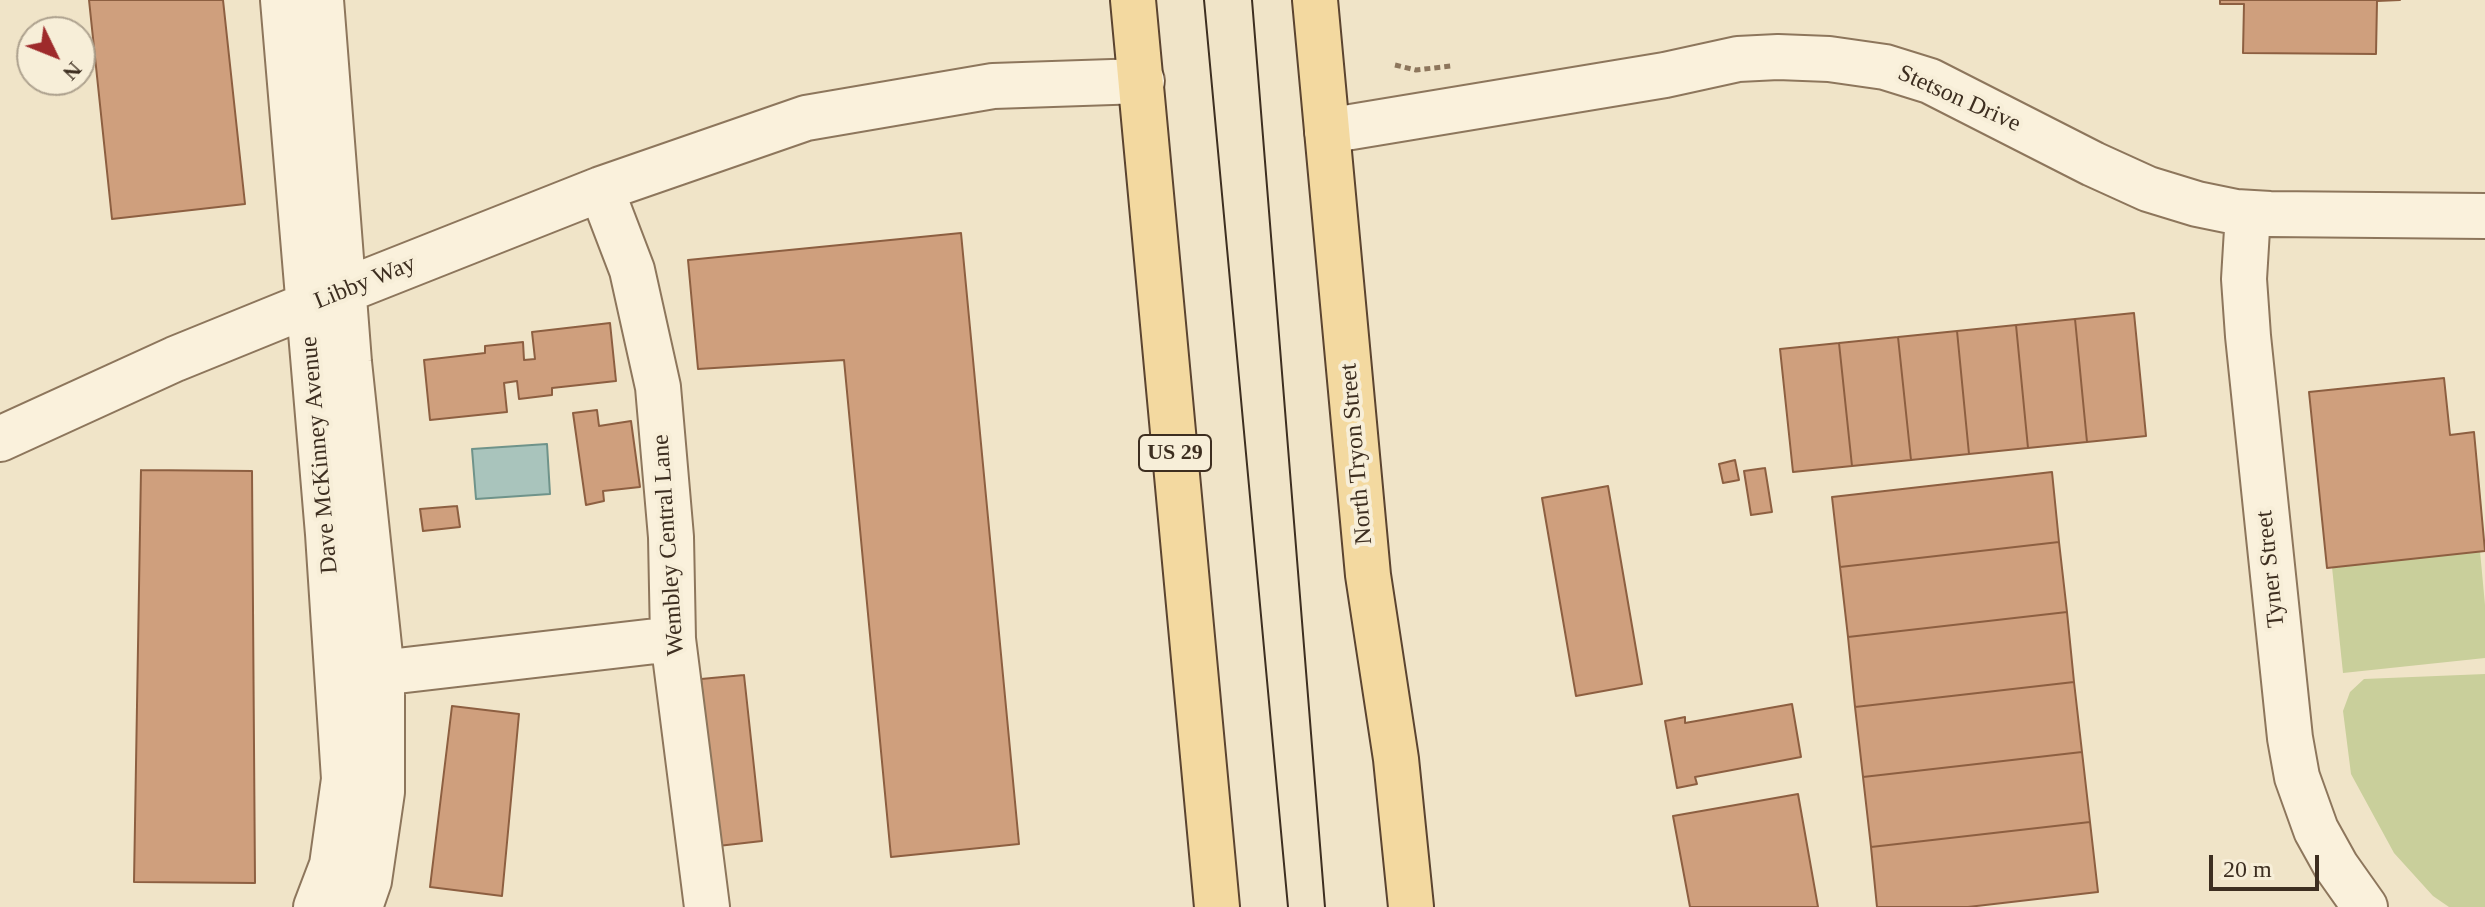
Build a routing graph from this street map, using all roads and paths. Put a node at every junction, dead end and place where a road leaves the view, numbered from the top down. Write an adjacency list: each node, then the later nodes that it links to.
1 (283, 0): 12 (street, Dave McKinney Avenue)
2 (321, 0): 12 (street, Dave McKinney Avenue)
3 (1133, 0): 7 (main road, US 29)
4 (1315, 0): 8 (main road, North Tryon Street)
5 (1395, 65): 6 (path)
6 (1451, 66)
7 (1142, 81): 9 (street, Libby Way); 20 (main road, US 29)
8 (1327, 131): 10 (street, Stetson Drive); 21 (main road, North Tryon Street)
9 (601, 189): 12 (street, Libby Way); 14 (street, Wembley Central Lane)
10 (2248, 213): 11 (street, Stetson Drive); 22 (street, Tyner Street)
11 (2485, 216)
12 (326, 298): 13 (street, Libby Way); 15 (street, Dave McKinney Avenue); 16 (street, Dave McKinney Avenue)
13 (0, 439)
14 (673, 639): 15 (street); 19 (street, Wembley Central Lane)
15 (382, 674): 16 (street); 18 (street, Dave McKinney Avenue)
16 (336, 677): 17 (street, Dave McKinney Avenue)
17 (316, 907)
18 (360, 907)
19 (707, 907)
20 (1217, 907)
21 (1411, 907)
22 (2365, 907)

